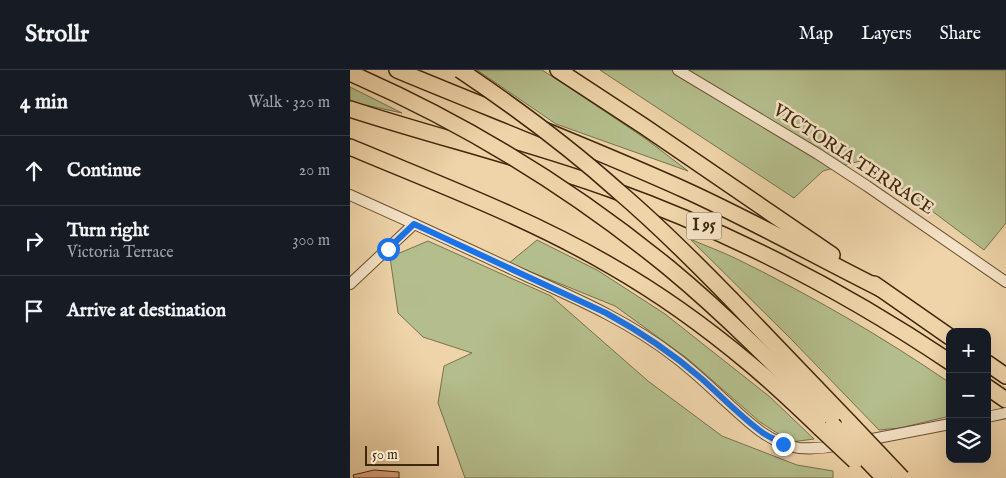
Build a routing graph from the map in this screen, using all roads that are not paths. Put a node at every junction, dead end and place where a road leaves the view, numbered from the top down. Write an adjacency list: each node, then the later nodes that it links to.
1 (397, 70): 12 (highway)
2 (460, 70): 25 (highway, I 95, bridge)
3 (558, 70): 12 (highway)
4 (678, 70): 10 (street, VICTORIA TERRACE)
5 (350, 73): 22 (highway, bridge)
6 (350, 110): 14 (highway, I 95)
7 (350, 147): 22 (highway)
8 (350, 195): 9 (street)
9 (414, 224): 11 (street); 21 (street)
10 (1006, 282)
11 (350, 284)
12 (881, 289): 13 (highway)
13 (946, 334)
14 (946, 359)
15 (991, 366): 16 (highway)
16 (1006, 376)
17 (991, 390): 18 (highway)
18 (1006, 400)
19 (1006, 413): 20 (street)
20 (991, 416)
21 (946, 425)
22 (826, 426): 23 (highway, bridge); 24 (highway, bridge)
23 (872, 478)
24 (884, 478)
25 (902, 478)

